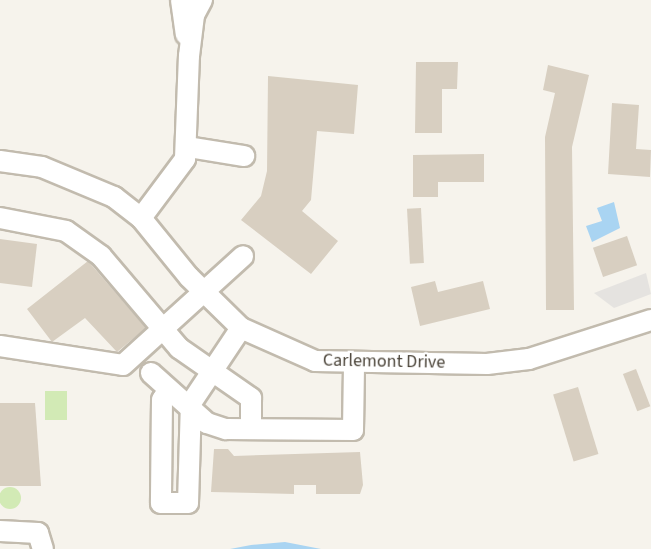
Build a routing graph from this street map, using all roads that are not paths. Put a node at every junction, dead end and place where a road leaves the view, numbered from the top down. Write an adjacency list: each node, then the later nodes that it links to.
1 (181, 0): 3 (street)
2 (202, 0): 3 (street)
3 (189, 56): 4 (street)
4 (188, 147): 5 (street); 8 (street)
5 (244, 156)
6 (0, 161): 8 (street, Carlemont Drive)
7 (0, 218): 13 (street)
8 (141, 218): 10 (street, Carlemont Drive)
9 (243, 256): 10 (street)
10 (202, 291): 12 (street, Carlemont Drive); 13 (street)
11 (651, 320): 15 (street, Carlemont Drive)
12 (241, 328): 15 (street, Carlemont Drive); 17 (street)
13 (161, 330): 14 (street); 17 (street)
14 (0, 346)
15 (354, 364): 20 (street)
16 (152, 373): 18 (street)
17 (212, 376): 19 (street); 20 (street)
18 (167, 392): 19 (street); 19 (street)
19 (191, 410): 20 (street)
20 (251, 429)
21 (0, 531): 22 (street)
22 (43, 549)

